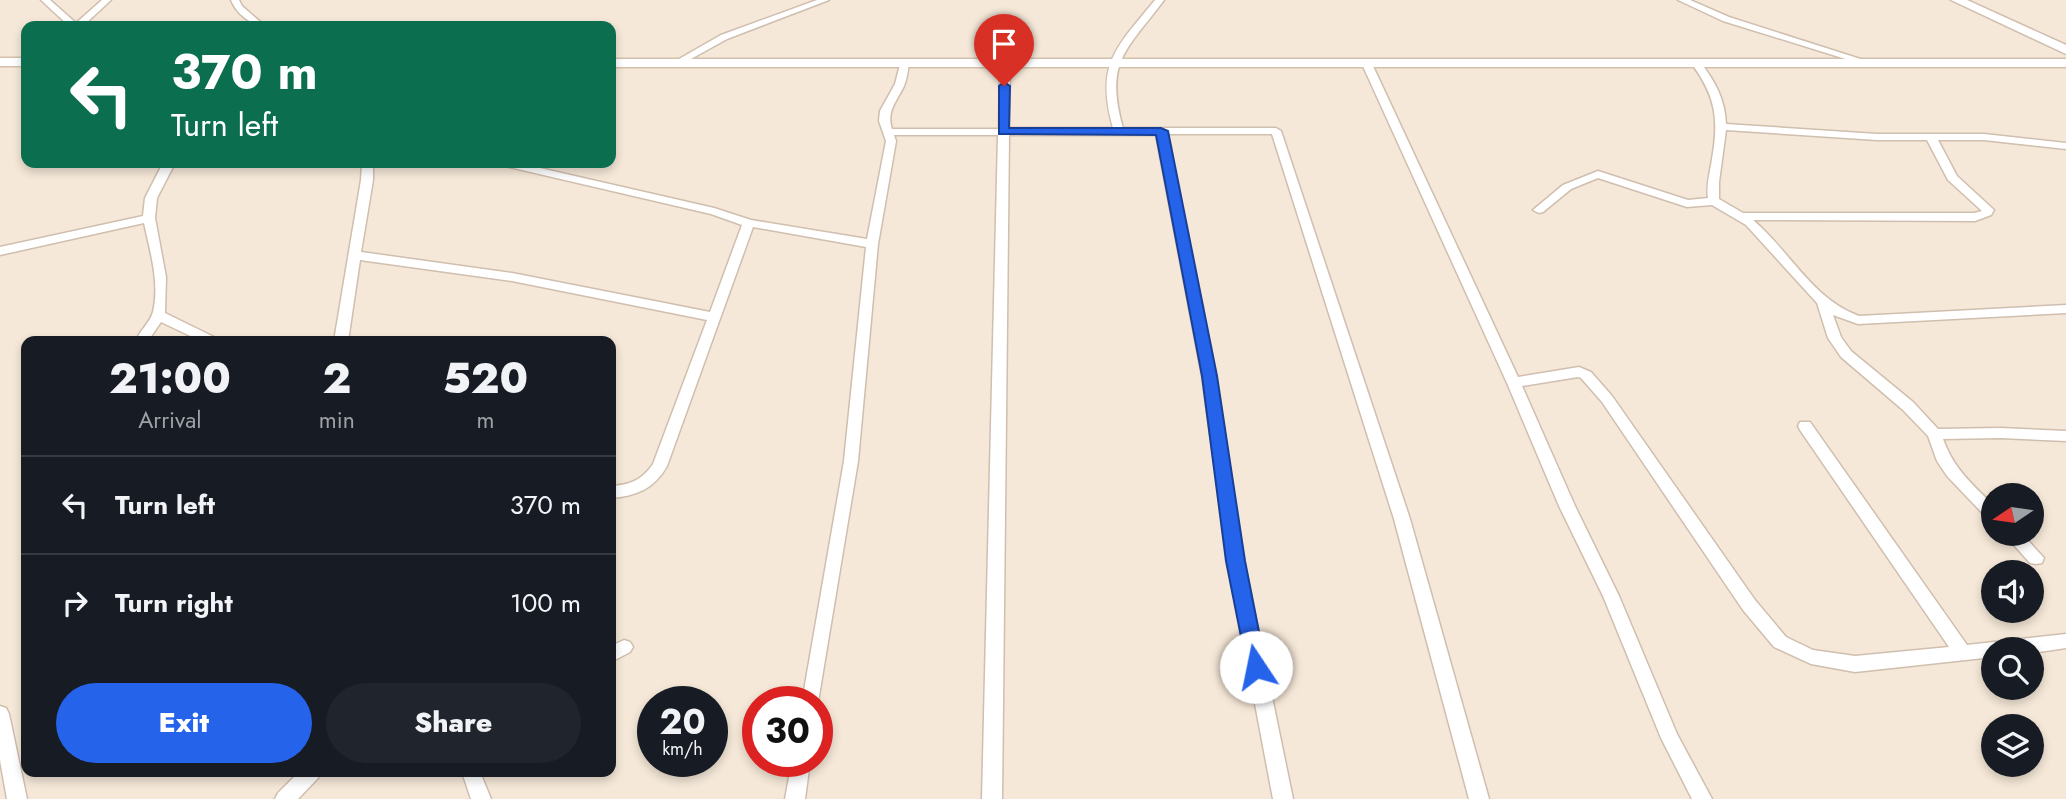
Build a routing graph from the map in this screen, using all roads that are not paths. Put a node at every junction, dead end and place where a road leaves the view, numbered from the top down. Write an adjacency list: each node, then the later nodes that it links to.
1 (45, 0): 8 (street)
2 (107, 0): 9 (street)
3 (236, 0): 10 (street)
4 (825, 0): 16 (street)
5 (1160, 0): 14 (street)
6 (1682, 0): 19 (street)
7 (1957, 0): 11 (street)
8 (70, 21)
9 (82, 21)
10 (255, 21)
11 (2066, 50)
12 (0, 62): 13 (main road)
13 (21, 62)
14 (1115, 62): 18 (main road); 21 (main road); 27 (street)
15 (616, 63): 16 (main road)
16 (677, 63): 17 (main road)
17 (904, 63): 18 (main road); 25 (street)
18 (1005, 63): 26 (street)
19 (1868, 63): 20 (main road); 22 (main road)
20 (2066, 63)
21 (1367, 64): 22 (main road); 48 (street)
22 (1697, 64): 23 (street)
23 (1723, 127): 28 (street); 33 (street)
24 (1161, 131): 27 (street); 70 (street); 71 (street)
25 (889, 132): 26 (street); 38 (street)
26 (1003, 132): 27 (street); 69 (street)
27 (1119, 132)
28 (1931, 137): 29 (street); 35 (street)
29 (2066, 146)
30 (166, 168): 36 (street)
31 (367, 168): 40 (street)
32 (527, 168): 37 (street)
33 (1714, 201): 34 (street); 35 (street)
34 (1539, 210)
35 (1743, 216): 41 (street)
36 (149, 218): 39 (street); 43 (street)
37 (749, 223): 38 (street); 44 (street)
38 (872, 244): 60 (street)
39 (0, 251)
40 (354, 255): 44 (street); 47 (street)
41 (1823, 304): 42 (street); 50 (street)
42 (2066, 309)
43 (159, 315): 45 (street); 46 (street)
44 (714, 317): 52 (street)
45 (143, 336)
46 (201, 336)
47 (342, 336)
48 (1514, 383): 59 (street); 72 (street)
49 (1805, 426): 59 (street)
50 (1934, 434): 51 (street); 53 (street)
51 (2066, 436)
52 (616, 491)
53 (1981, 502)
54 (2024, 546): 55 (street)
55 (2036, 558)
56 (2066, 641): 57 (street)
57 (2044, 644)
58 (1981, 651): 59 (street)
59 (1963, 653)
60 (814, 686)
61 (0, 714): 65 (street)
62 (306, 777): 66 (street)
63 (473, 777): 67 (street)
64 (798, 777): 68 (street)
65 (17, 799)
66 (285, 799)
67 (481, 799)
68 (795, 799)
69 (992, 799)
70 (1283, 799)
71 (1479, 799)
72 (1702, 799)

